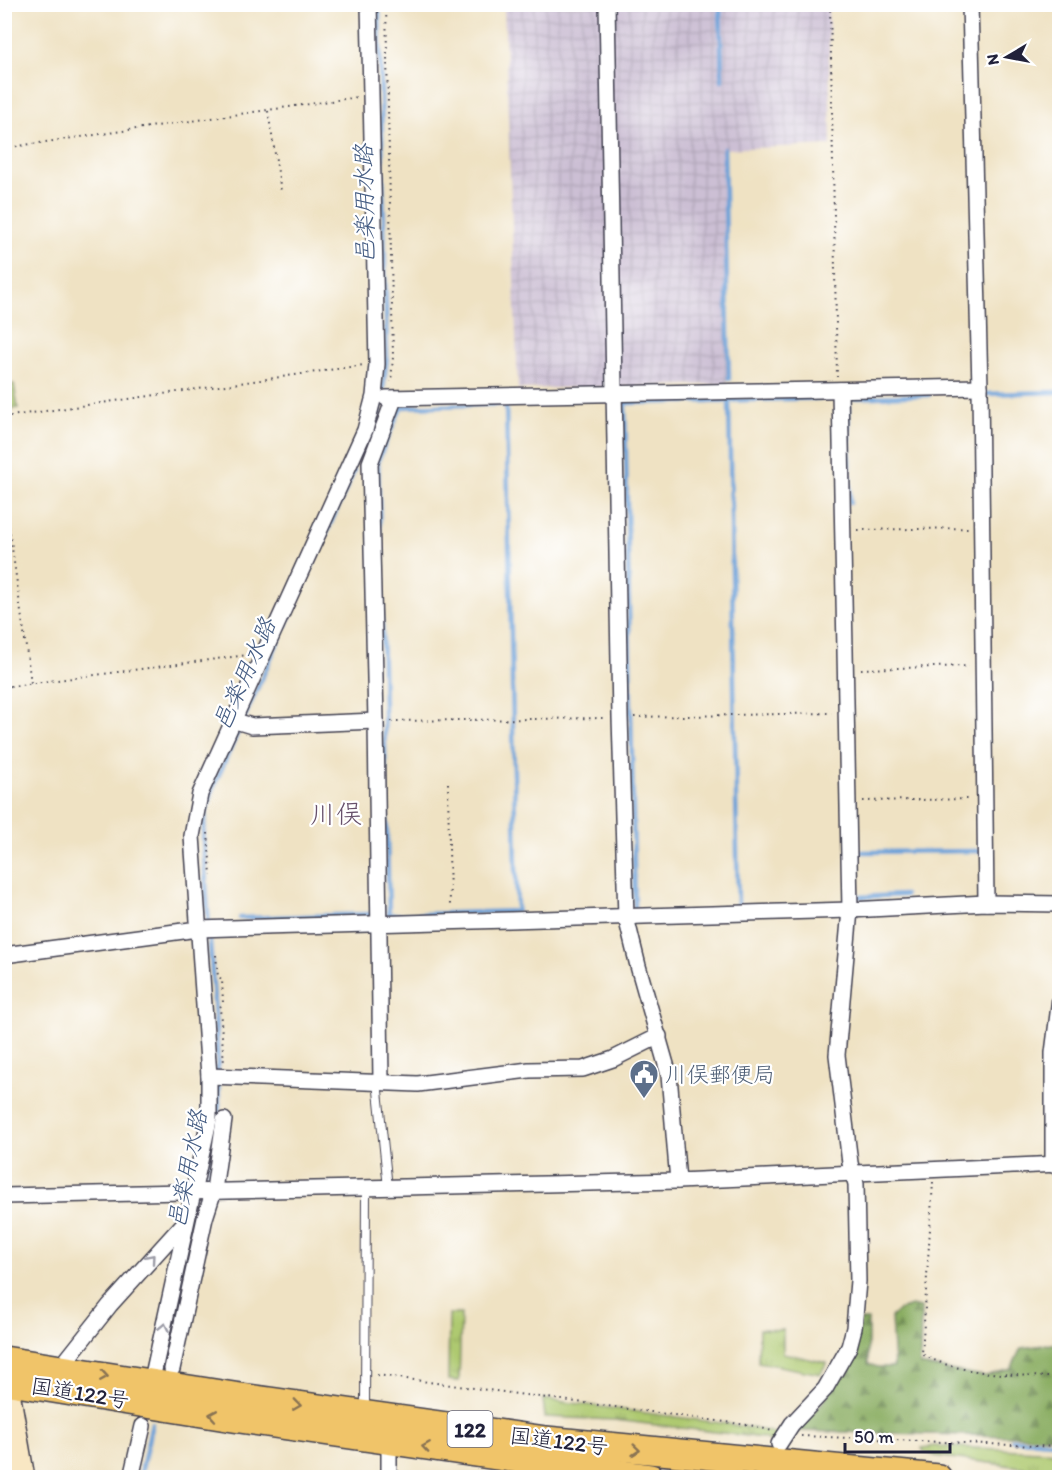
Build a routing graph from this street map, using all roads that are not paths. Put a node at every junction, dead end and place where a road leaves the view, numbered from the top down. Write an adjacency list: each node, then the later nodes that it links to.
1 (369, 4): 7 (street)
2 (608, 4): 6 (street)
3 (970, 4): 4 (street)
4 (980, 387): 5 (street); 10 (street)
5 (838, 390): 6 (street); 12 (street)
6 (615, 394): 7 (street); 13 (street)
7 (386, 398): 8 (street); 9 (street)
8 (232, 720): 9 (street); 15 (street)
9 (376, 722): 14 (street)
10 (986, 903): 11 (street); 12 (street)
11 (1059, 904)
12 (849, 910): 13 (street); 23 (street)
13 (626, 917): 14 (street); 18 (street)
14 (379, 924): 15 (street); 20 (street)
15 (198, 929): 16 (street); 19 (street)
16 (4, 955)
17 (1059, 998): 22 (street)
18 (659, 1036): 20 (street); 24 (street)
19 (209, 1076): 20 (street); 28 (street)
20 (379, 1081): 25 (lane)
21 (224, 1120): 27 (street)
22 (1056, 1164): 23 (street)
23 (853, 1174): 24 (street); 35 (street)
24 (678, 1181): 25 (street)
25 (388, 1188): 26 (street)
26 (366, 1189): 27 (street); 34 (lane)
27 (214, 1190): 28 (street); 33 (street)
28 (194, 1191): 29 (street); 30 (street)
29 (4, 1196)
30 (186, 1221): 31 (street, one-way to 30); 33 (street, one-way to 30)
31 (63, 1370): 32 (highway, 国道122号 / 122); 33 (highway, 国道122号 / 122, one-way to 33)
32 (5, 1372): 33 (highway, 国道122号 / 122); 37 (main road)
33 (151, 1402): 34 (highway, 国道122号 / 122, one-way to 34); 36 (highway, 国道122号 / 122, one-way to 33); 38 (street)
34 (365, 1415): 41 (highway, 国道122号 / 122, one-way to 41)
35 (782, 1439)
36 (389, 1442): 39 (street); 40 (highway, 国道122号 / 122, one-way to 36)
37 (24, 1478)
38 (131, 1478)
39 (389, 1478)
40 (651, 1478)
41 (938, 1478)

